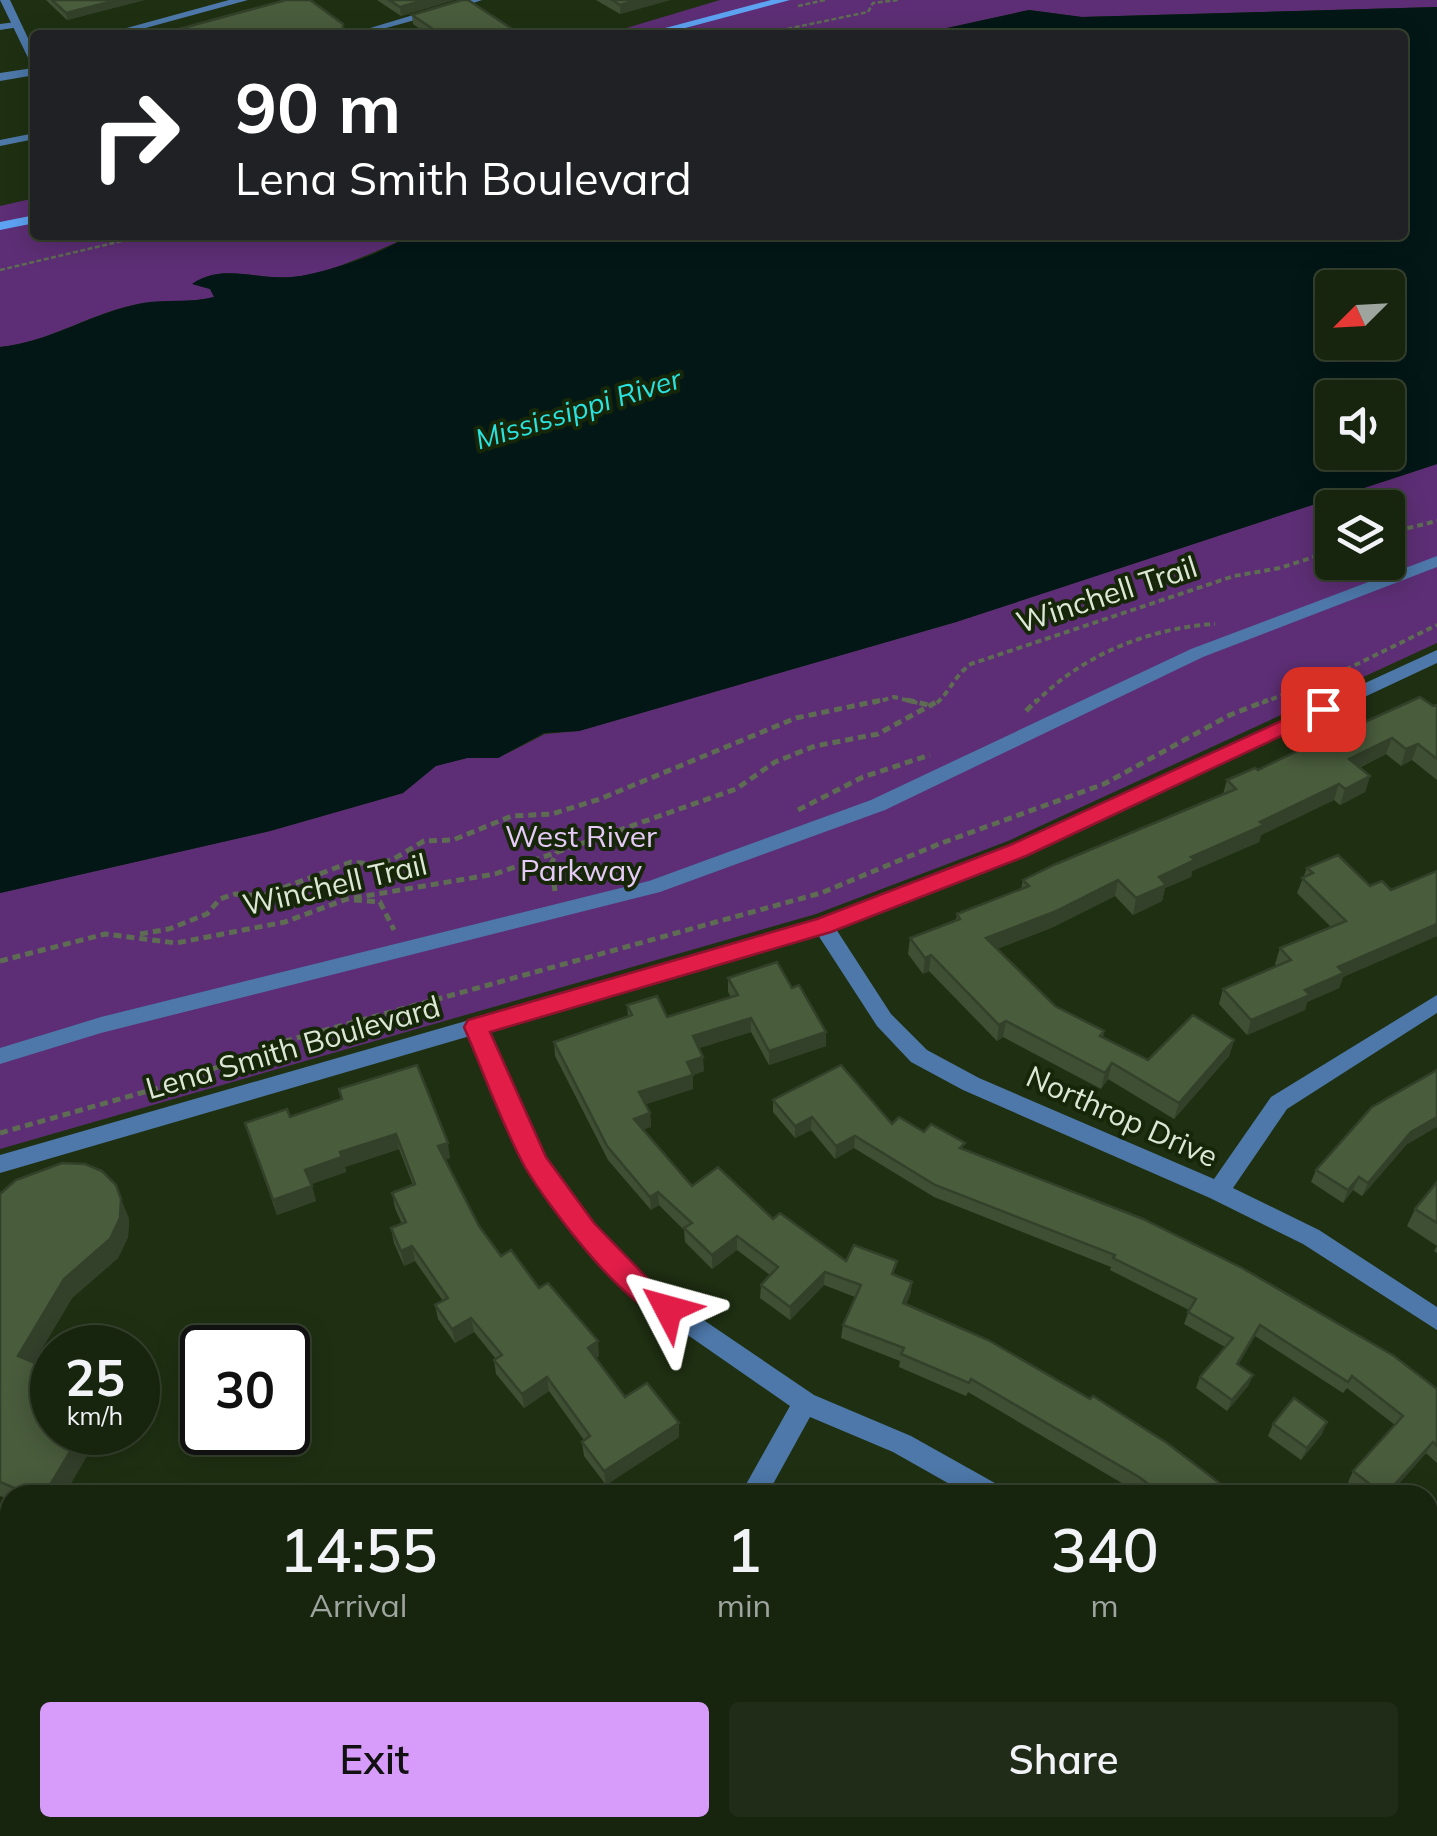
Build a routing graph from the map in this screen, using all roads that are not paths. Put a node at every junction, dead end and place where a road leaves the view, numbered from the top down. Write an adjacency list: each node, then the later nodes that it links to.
1 (4, 0): 5 (street)
2 (242, 0): 7 (street)
3 (478, 0): 8 (lane)
4 (784, 0): 9 (street)
5 (16, 25): 6 (lane); 10 (street)
6 (0, 28)
7 (127, 30)
8 (370, 30)
9 (665, 30)
10 (30, 53)
11 (30, 63): 12 (street)
12 (0, 77)
13 (30, 137): 14 (lane)
14 (0, 143)
15 (30, 219): 16 (street)
16 (0, 226)
17 (1437, 560): 22 (street)
18 (1437, 656): 19 (street, Lena Smith Boulevard)
19 (823, 926): 21 (street, Lena Smith Boulevard); 24 (street, Northrop Drive)
20 (1437, 1003): 24 (street)
21 (476, 1027): 23 (street, Lena Smith Boulevard); 26 (street)
22 (0, 1056)
23 (0, 1164)
24 (1218, 1192): 25 (street, Northrop Drive)
25 (1437, 1320)
26 (805, 1403): 27 (street); 28 (street)
27 (759, 1485)
28 (976, 1485)

